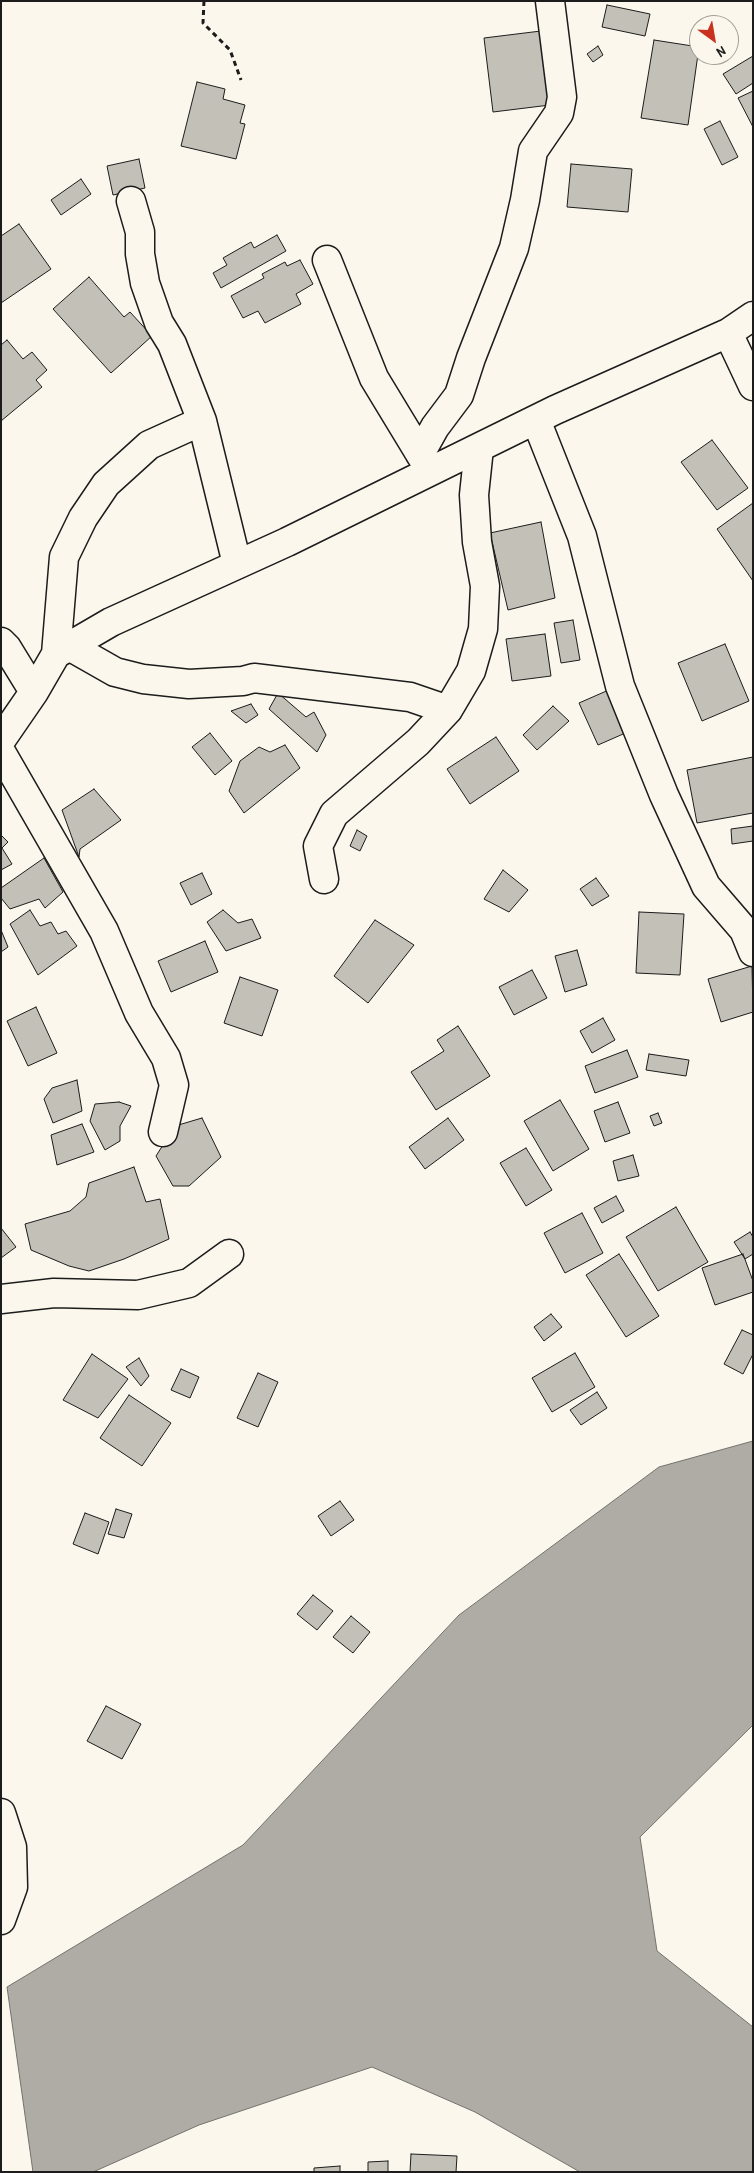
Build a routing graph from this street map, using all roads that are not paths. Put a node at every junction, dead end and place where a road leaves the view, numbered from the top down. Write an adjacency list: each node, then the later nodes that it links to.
1 (550, 1): 10 (street)
2 (131, 201): 8 (street)
3 (326, 260): 10 (street)
4 (753, 316): 5 (street)
5 (728, 333): 6 (street); 7 (street)
6 (753, 386)
7 (536, 420): 9 (street); 19 (street)
8 (202, 422): 11 (street); 13 (street)
9 (479, 448): 10 (street); 15 (street)
10 (426, 463): 11 (street)
11 (237, 564): 13 (street)
12 (1, 642): 14 (street)
13 (64, 651): 14 (street); 15 (street)
14 (34, 692): 16 (street)
15 (448, 710): 18 (street)
16 (1, 740)
17 (1, 752): 20 (street)
18 (324, 879)
19 (750, 934)
20 (163, 1132)
21 (229, 1254): 22 (street)
22 (1, 1299)
23 (1, 1813): 24 (street)
24 (1, 1920)

